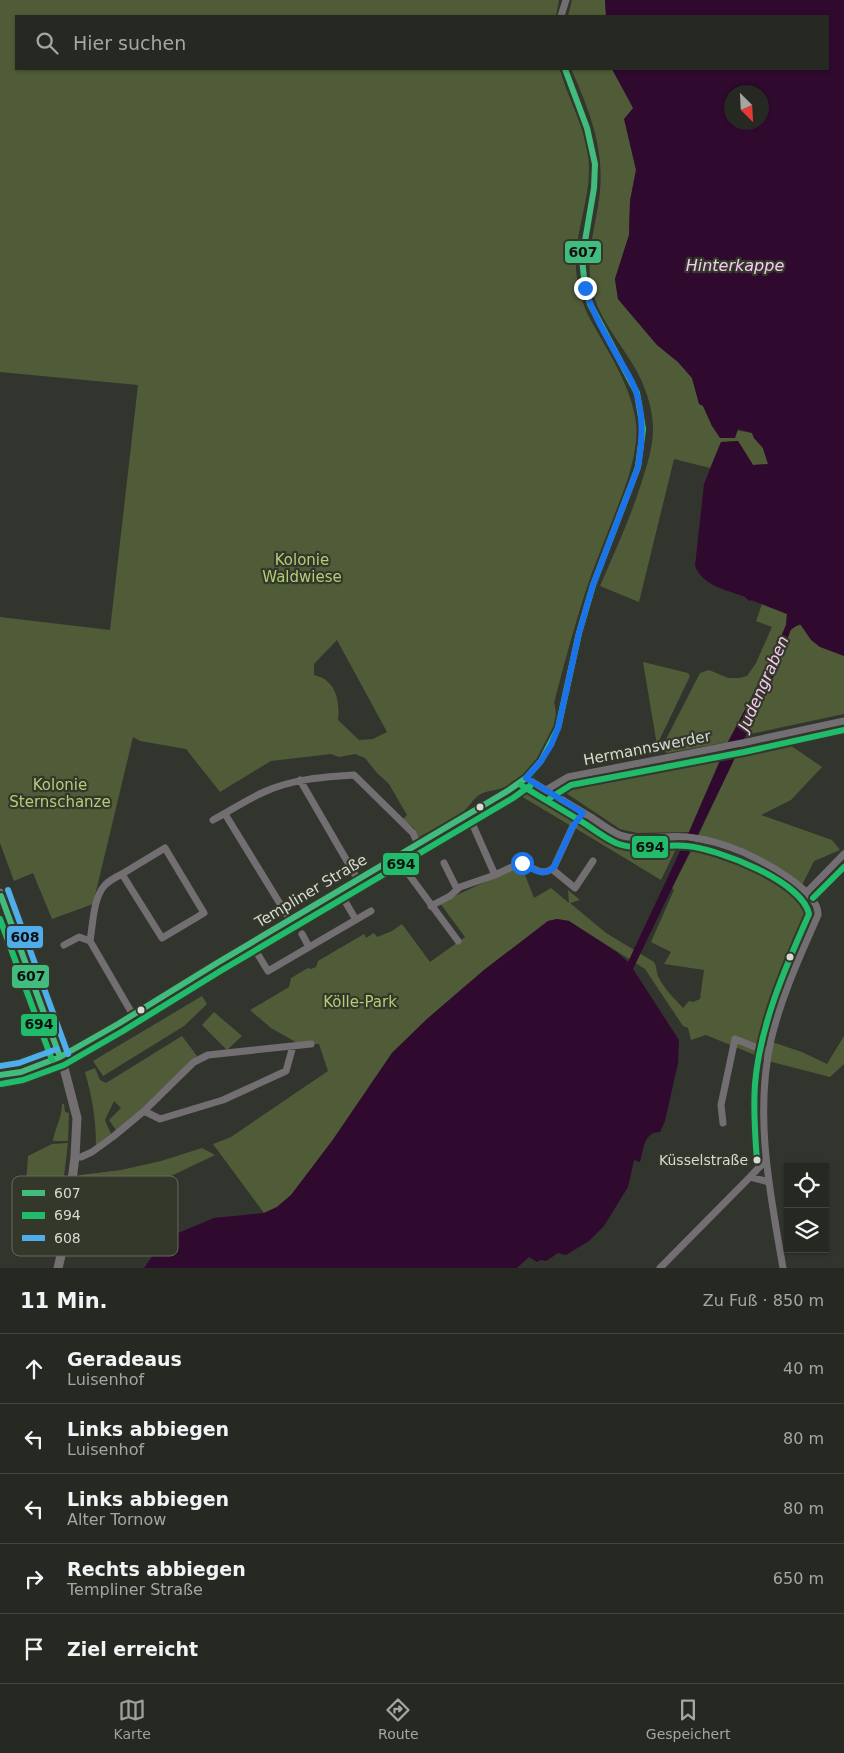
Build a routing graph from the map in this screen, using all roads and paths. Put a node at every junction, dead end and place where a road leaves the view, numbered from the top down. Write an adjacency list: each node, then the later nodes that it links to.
1 (566, 0): 2 (street)
2 (561, 15)
3 (565, 70): 5 (street, Templiner Straße)
4 (844, 720): 7 (street, Hermannswerder)
5 (526, 778): 7 (street); 10 (street, Templiner Straße)
6 (300, 780): 9 (street); 12 (street); 20 (street)
7 (546, 790): 8 (street)
8 (583, 813): 17 (street); 23 (street)
9 (225, 814): 11 (street); 28 (street)
10 (468, 814): 12 (street, Templiner Straße); 19 (street)
11 (213, 820)
12 (418, 844): 14 (street, Templiner Straße)
13 (844, 854): 23 (street)
14 (396, 857): 20 (street, Templiner Straße); 25 (street)
15 (593, 861): 17 (street)
16 (444, 863): 21 (street)
17 (552, 869): 19 (street)
18 (122, 874): 18 (street); 32 (street)
19 (496, 875): 21 (street)
20 (358, 880): 22 (street, Templiner Straße)
21 (457, 889): 25 (street)
22 (339, 891): 28 (street, Templiner Straße); 29 (street)
23 (807, 892): 40 (street)
24 (0, 896): 30 (main road)
25 (431, 906): 33 (street)
26 (371, 911): 29 (street)
27 (0, 919): 30 (main road)
28 (290, 920): 34 (street, Templiner Straße)
29 (356, 920): 36 (street)
30 (12, 926): 41 (main road)
31 (302, 934): 36 (street)
32 (90, 941): 35 (street); 37 (street)
33 (458, 941)
34 (252, 943): 36 (street); 37 (street, Templiner Straße)
35 (64, 945)
36 (309, 947)
37 (133, 1015): 41 (street, Templiner Straße)
38 (311, 1044): 39 (street)
39 (293, 1046): 43 (street); 43 (street)
40 (768, 1052): 44 (street); 46 (street)
41 (60, 1057): 42 (street, Templiner Straße); 45 (main road)
42 (0, 1075)
43 (144, 1111): 45 (street)
44 (723, 1123)
45 (74, 1158): 47 (main road)
46 (766, 1160): 48 (street); 49 (street)
47 (72, 1176)
48 (750, 1177): 49 (street); 50 (street)
49 (769, 1182): 51 (street)
50 (660, 1268)
51 (783, 1268)

